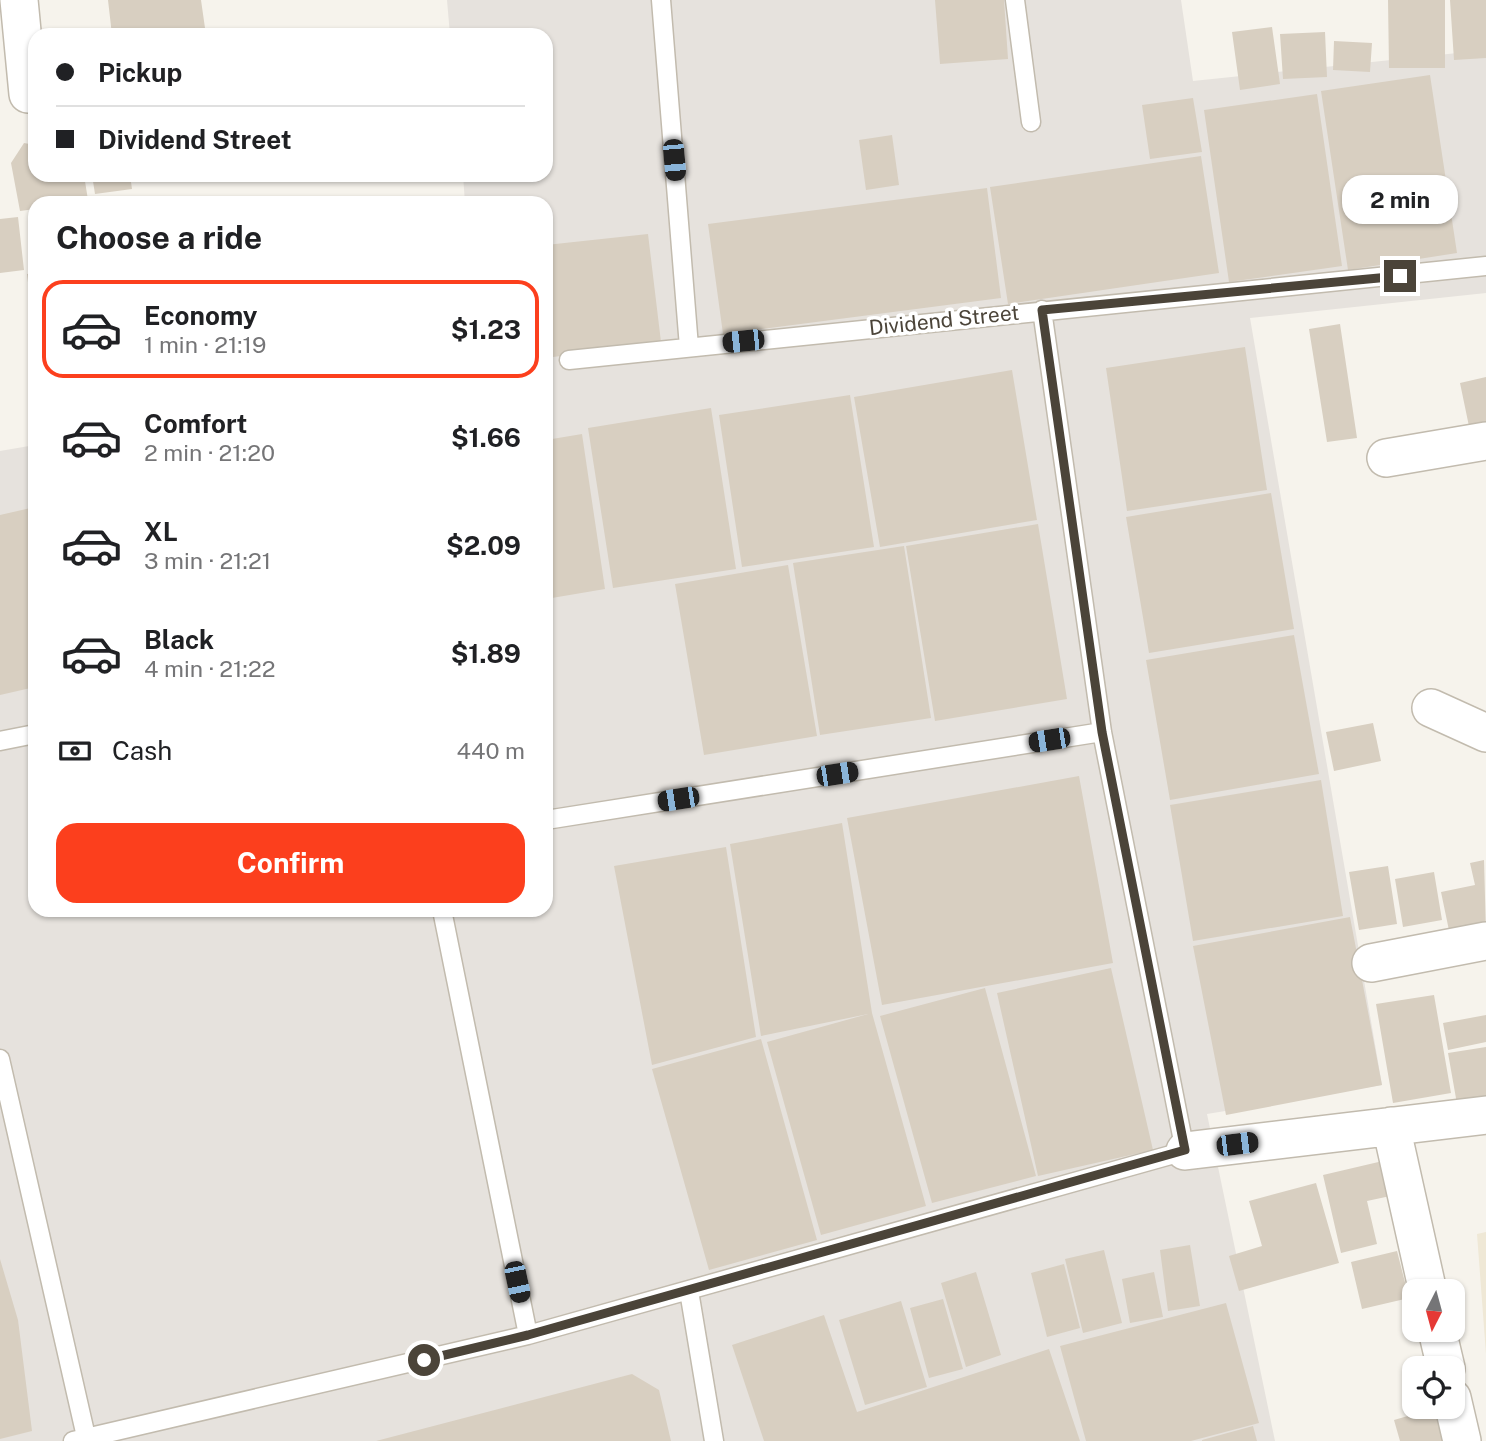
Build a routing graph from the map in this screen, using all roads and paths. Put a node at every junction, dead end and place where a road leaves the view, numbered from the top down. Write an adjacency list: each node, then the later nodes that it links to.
1 (19, 0): 4 (street)
2 (661, 0): 8 (lane)
3 (1015, 0): 5 (lane)
4 (28, 94)
5 (1031, 122)
6 (1486, 266): 7 (lane, Dividend Street)
7 (1042, 310): 8 (lane, Dividend Street); 13 (lane)
8 (689, 346): 9 (lane, Dividend Street)
9 (569, 360)
10 (1486, 441): 11 (street)
11 (1385, 458)
12 (1431, 708): 14 (street)
13 (1102, 732): 17 (lane); 24 (lane)
14 (1486, 733)
15 (28, 735): 16 (lane)
16 (0, 741)
17 (553, 819)
18 (443, 917): 27 (lane)
19 (1486, 941): 20 (street)
20 (1371, 963)
21 (0, 1059): 29 (lane)
22 (1486, 1115): 23 (street)
23 (1391, 1126): 24 (street); 25 (street)
24 (1185, 1150): 26 (lane)
25 (1425, 1279)
26 (689, 1291): 27 (lane); 30 (lane)
27 (528, 1335): 29 (lane)
28 (1457, 1419): 31 (street)
29 (82, 1440)
30 (714, 1441)
31 (1462, 1441)

